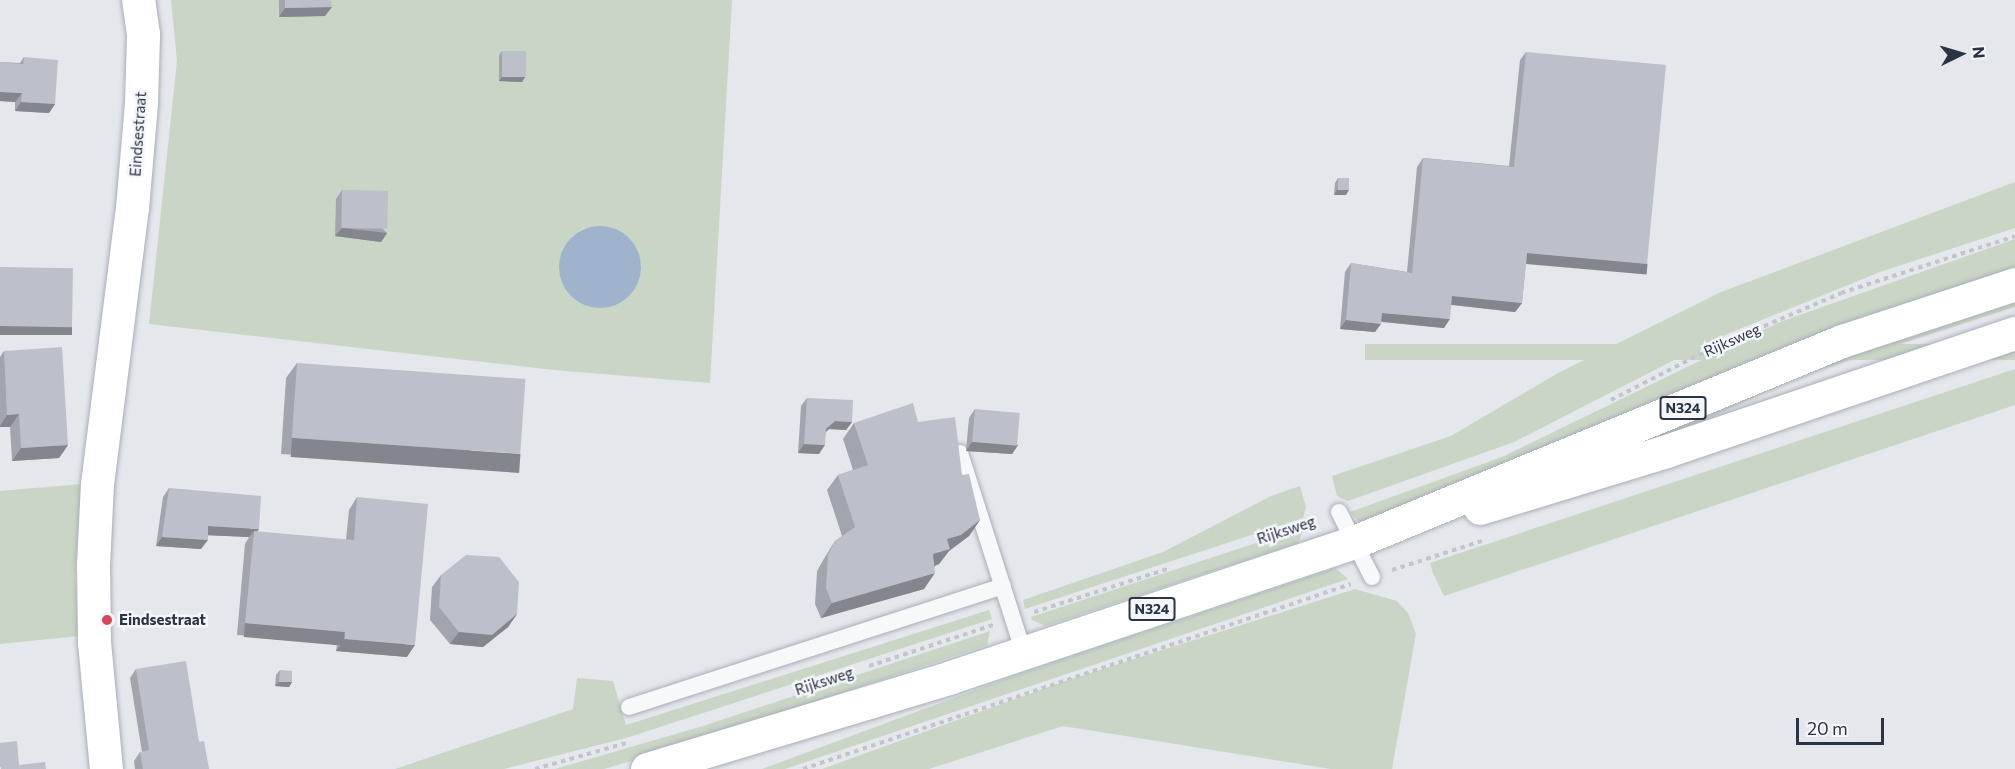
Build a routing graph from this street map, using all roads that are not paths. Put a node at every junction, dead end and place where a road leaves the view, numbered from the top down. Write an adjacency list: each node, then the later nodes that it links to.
1 (138, 0): 13 (main road, Eindsestraat)
2 (2015, 284): 6 (main road, N324)
3 (2015, 333): 6 (main road, N324)
4 (960, 453): 8 (lane)
5 (1339, 512): 6 (lane)
6 (1354, 542): 7 (lane); 9 (main road, N324)
7 (1372, 577)
8 (1003, 586): 9 (lane); 11 (lane)
9 (1024, 652): 10 (main road, N324)
10 (951, 677): 12 (main road, N324); 14 (main road, N324)
11 (629, 707)
12 (640, 755)
13 (106, 769)
14 (728, 769)

